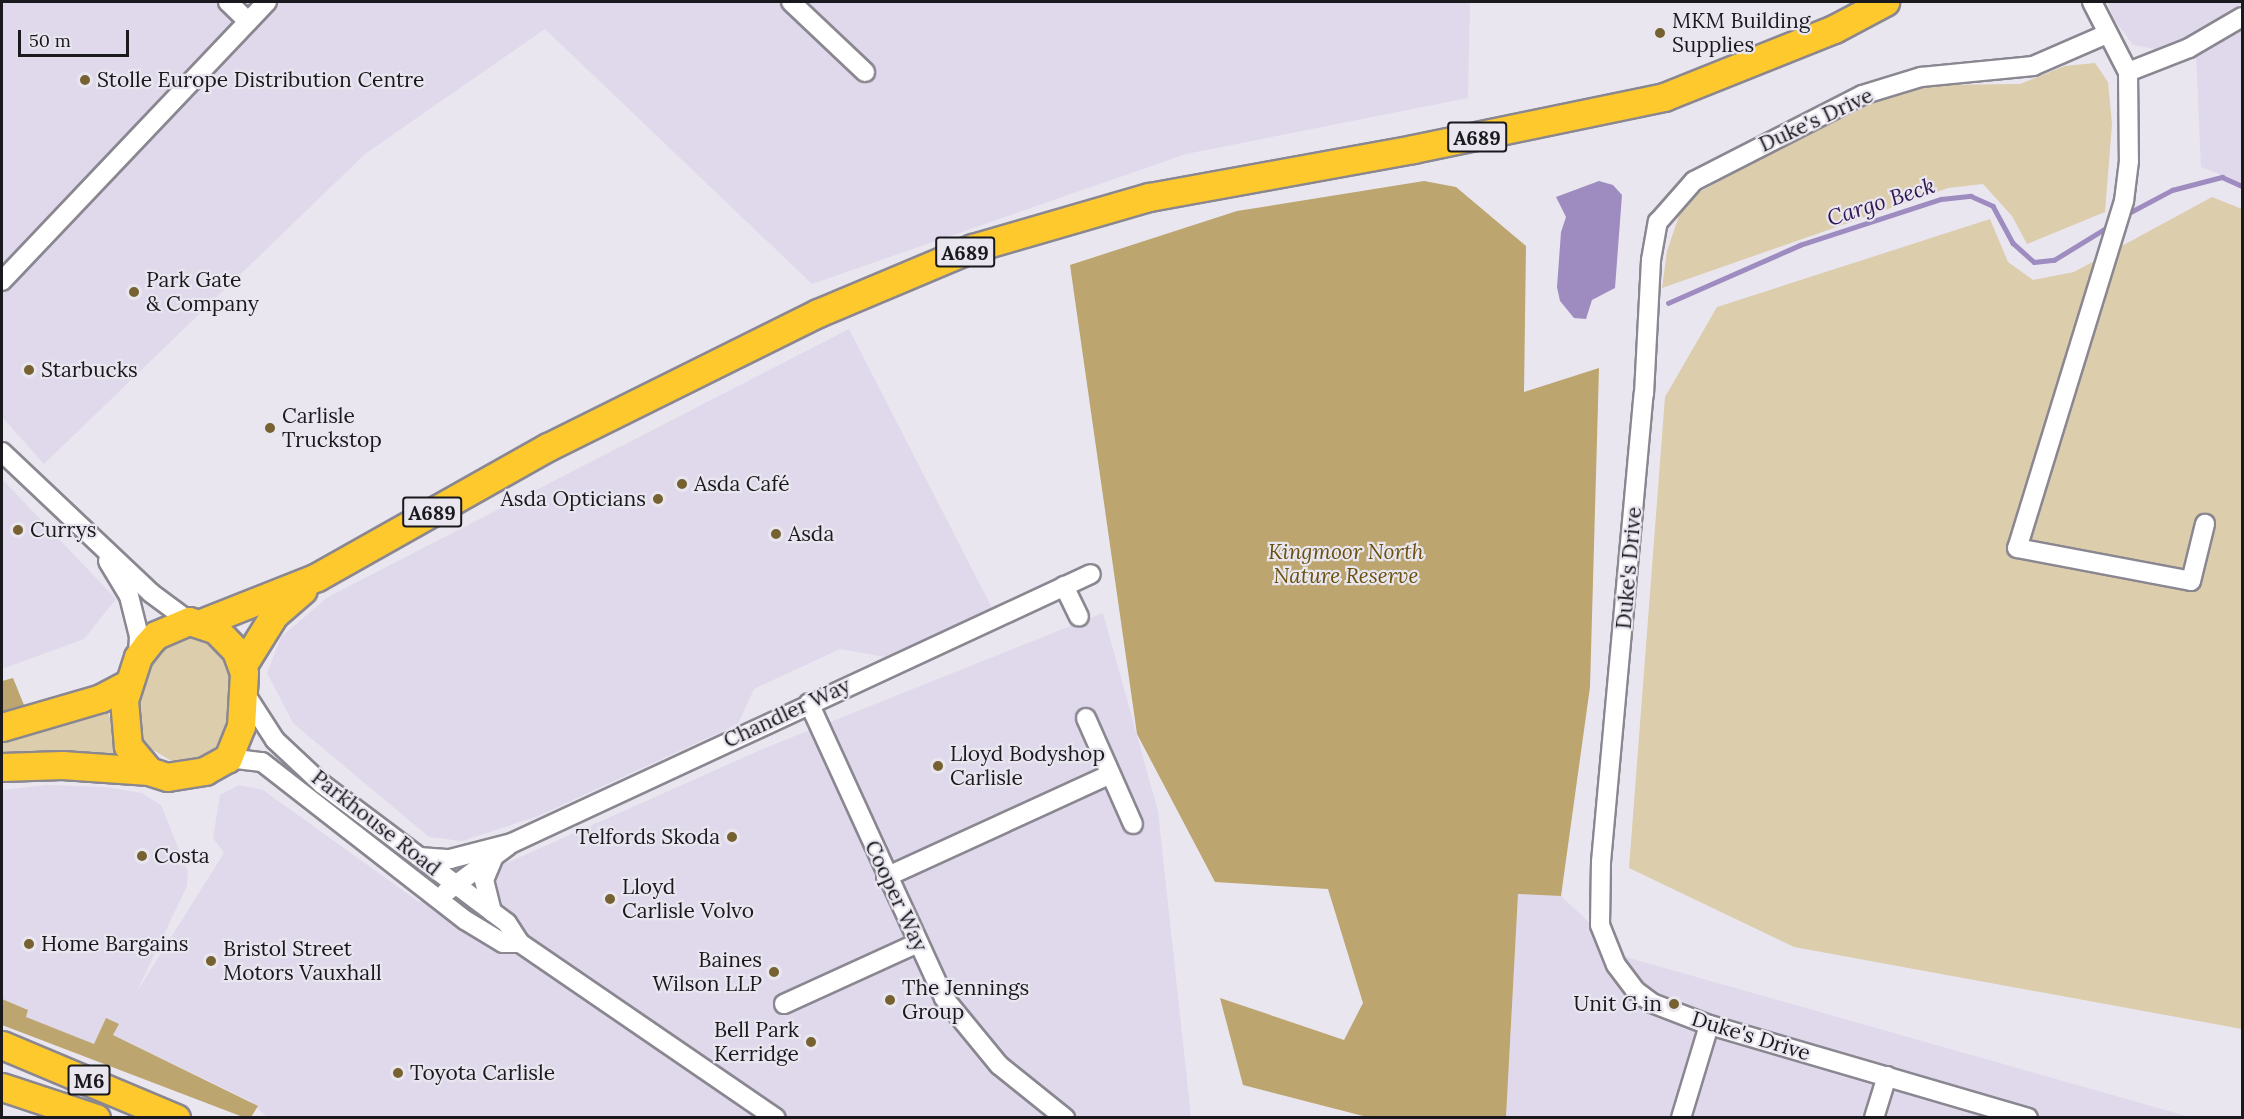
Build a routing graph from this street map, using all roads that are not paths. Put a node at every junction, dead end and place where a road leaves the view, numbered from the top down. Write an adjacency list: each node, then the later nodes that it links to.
1 (228, 2): 7 (street)
2 (267, 2): 7 (street)
3 (791, 2): 9 (street)
4 (1886, 2): 16 (highway, A689)
5 (2092, 2): 8 (street)
6 (2242, 17): 10 (street)
7 (248, 21): 11 (street)
8 (2107, 34): 10 (street); 42 (street, Duke's Drive)
9 (864, 72)
10 (2128, 72): 13 (street)
11 (2, 281)
12 (2, 452): 14 (street)
13 (2205, 524)
14 (100, 546): 19 (street); 20 (street)
15 (1090, 574): 17 (street, Chandler Way)
16 (317, 578): 19 (highway, A689); 21 (highway, A689)
17 (1064, 586): 18 (street); 24 (street, Chandler Way)
18 (1079, 617)
19 (195, 622): 20 (highway); 21 (highway)
20 (138, 657): 22 (highway)
21 (243, 665): 23 (highway)
22 (127, 684): 26 (highway); 29 (highway)
23 (244, 692): 27 (highway); 33 (street, Parkhouse Road)
24 (809, 703): 32 (street, Chandler Way); 36 (street, Cooper Way)
25 (1086, 718): 30 (street)
26 (2, 727)
27 (228, 758): 29 (highway); 37 (street, Parkhouse Road)
28 (2, 767): 29 (highway)
29 (149, 771)
30 (1111, 774): 31 (street); 36 (street)
31 (1133, 824)
32 (512, 843): 34 (street, Chandler Way); 35 (street, Chandler Way)
33 (419, 857): 35 (street, Chandler Way)
34 (493, 859): 35 (street, Chandler Way); 38 (street)
35 (449, 872): 37 (street, Chandler Way); 38 (street, Parkhouse Road)
36 (886, 877): 40 (street, Cooper Way)
37 (437, 899): 39 (street, Parkhouse Road)
38 (492, 912): 39 (street, Parkhouse Road)
39 (520, 943): 48 (street, Parkhouse Road)
40 (918, 943): 41 (street); 49 (street, Cooper Way)
41 (784, 1004)
42 (1709, 1025): 44 (street, Duke's Drive); 50 (street)
43 (2, 1045): 47 (highway, M6)
44 (1887, 1076): 51 (street); 52 (street, Duke's Drive)
45 (2, 1087): 46 (highway, M6)
46 (96, 1118)
47 (176, 1118)
48 (776, 1118)
49 (1065, 1118)
50 (1681, 1118)
51 (1874, 1118)
52 (2028, 1118)

